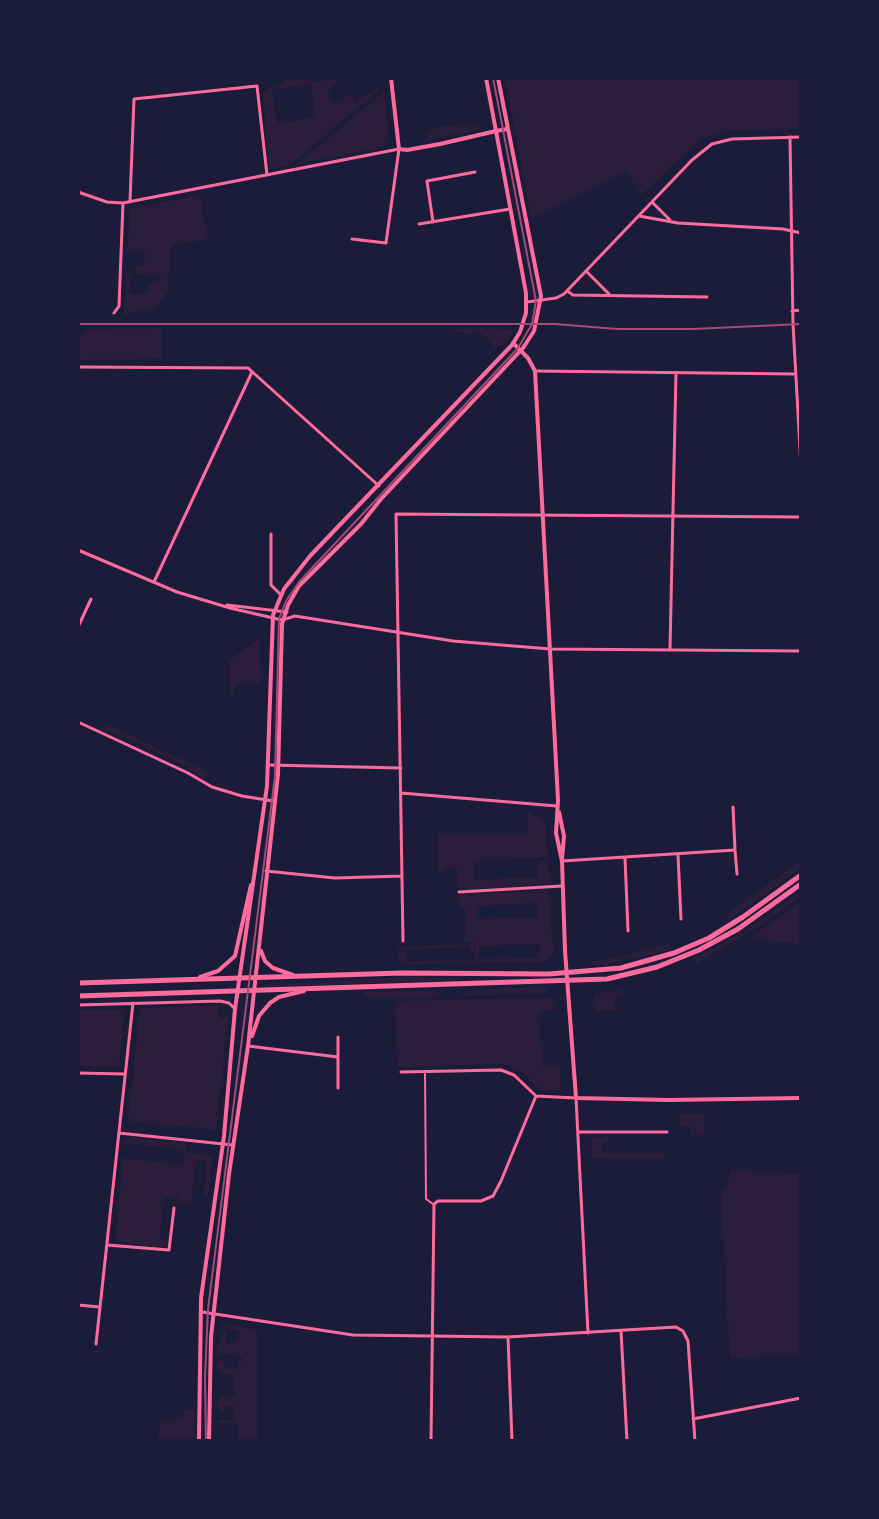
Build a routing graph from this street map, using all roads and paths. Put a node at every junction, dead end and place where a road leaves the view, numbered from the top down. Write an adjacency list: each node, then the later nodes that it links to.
1 (391, 78): 8 (main road)
2 (486, 78): 5 (main road)
3 (498, 78): 4 (main road)
4 (507, 129): 5 (main road); 27 (main road)
5 (496, 131): 8 (main road); 15 (main road)
6 (790, 137): 7 (street); 13 (street); 20 (street)
7 (801, 137)
8 (399, 149): 10 (street); 22 (street)
9 (475, 172): 18 (street)
10 (267, 175): 12 (street); 12 (street)
11 (78, 192): 14 (street)
12 (130, 201): 14 (street)
13 (652, 202): 16 (street); 17 (street)
14 (123, 203): 31 (street)
15 (510, 209): 18 (street); 28 (main road)
16 (638, 216): 17 (street); 23 (street)
17 (670, 220): 20 (street)
18 (433, 222): 19 (street)
19 (419, 224)
20 (791, 230): 21 (street); 30 (street)
21 (801, 233)
22 (352, 239)
23 (586, 271): 24 (street); 25 (street)
24 (567, 291): 25 (street); 27 (street)
25 (609, 294): 26 (street)
26 (707, 297)
27 (541, 301): 28 (street); 33 (main road)
28 (527, 302): 32 (main road)
29 (801, 310): 30 (street)
30 (792, 311): 38 (street)
31 (114, 313)
32 (513, 343): 33 (main road); 41 (main road)
33 (521, 350): 36 (main road); 52 (main road)
34 (78, 367): 35 (street)
35 (252, 370): 41 (street); 47 (street)
36 (535, 371): 37 (street); 42 (main road)
37 (676, 373): 38 (street); 43 (street)
38 (795, 374): 39 (street)
39 (798, 391): 40 (street)
40 (801, 467)
41 (379, 486): 48 (main road)
42 (543, 515): 43 (street); 57 (street); 58 (main road)
43 (673, 516): 44 (street); 59 (street)
44 (801, 517)
45 (271, 534): 48 (street)
46 (78, 550): 47 (street)
47 (154, 582): 50 (street)
48 (281, 595): 51 (main road)
49 (91, 599): 56 (street)
50 (223, 605): 51 (street); 54 (street)
51 (275, 609): 52 (street); 54 (main road)
52 (285, 611): 53 (street); 55 (main road)
53 (290, 615): 55 (street); 57 (street)
54 (272, 618): 55 (street); 62 (main road)
55 (282, 620): 63 (main road)
56 (78, 627)
57 (397, 632): 58 (street); 64 (street)
58 (550, 649): 59 (street); 68 (main road)
59 (670, 650): 60 (street)
60 (801, 651)
61 (78, 722): 66 (street)
62 (269, 765): 63 (street); 66 (main road)
63 (279, 765): 64 (street); 67 (main road)
64 (401, 768): 65 (street)
65 (401, 793): 68 (street); 78 (street)
66 (265, 800): 67 (street); 76 (main road)
67 (276, 801): 74 (main road)
68 (558, 806): 73 (main road)
69 (733, 807): 70 (street)
70 (735, 850): 71 (street); 75 (street)
71 (678, 854): 72 (street); 82 (street)
72 (625, 857): 73 (street); 83 (street)
73 (562, 861): 80 (main road)
74 (266, 871): 78 (street); 84 (main road)
75 (737, 874)
76 (254, 875): 88 (main road); 90 (main road)
77 (801, 875): 86 (main road)
78 (402, 876): 85 (street)
79 (801, 884): 91 (main road)
80 (562, 886): 81 (street); 86 (main road)
81 (459, 892)
82 (681, 919)
83 (628, 931)
84 (259, 941): 87 (main road); 89 (main road)
85 (403, 941)
86 (567, 973): 87 (main road); 91 (main road)
87 (315, 978): 89 (main road)
88 (243, 979): 89 (main road); 90 (main road); 94 (main road)
89 (256, 979): 95 (main road)
90 (186, 980): 92 (main road)
91 (568, 981): 93 (main road); 109 (main road)
92 (78, 983)
93 (309, 990): 95 (main road); 101 (main road)
94 (238, 991): 95 (main road); 96 (main road); 99 (main road)
95 (255, 991): 101 (main road)
96 (78, 996)
97 (133, 1003): 98 (street); 99 (street); 106 (street)
98 (78, 1005)
99 (235, 1009): 114 (main road)
100 (338, 1037): 102 (street)
101 (248, 1046): 102 (street); 115 (main road)
102 (338, 1057): 107 (street)
103 (425, 1071): 104 (street); 108 (street); 116 (street)
104 (401, 1072)
105 (78, 1073): 106 (street)
106 (125, 1074): 113 (street)
107 (338, 1088)
108 (536, 1096): 109 (street); 116 (street)
109 (576, 1098): 110 (main road); 111 (street)
110 (801, 1098)
111 (578, 1132): 112 (street); 124 (street)
112 (667, 1132)
113 (119, 1133): 114 (street); 118 (street)
114 (223, 1144): 115 (street); 121 (main road)
115 (233, 1145): 122 (main road)
116 (434, 1204): 125 (street)
117 (174, 1208): 118 (street)
118 (107, 1245): 120 (street)
119 (78, 1305): 120 (street)
120 (100, 1307): 127 (street)
121 (201, 1311): 122 (street); 130 (main road)
122 (214, 1313): 125 (street); 131 (main road)
123 (621, 1331): 124 (street); 129 (street); 134 (street)
124 (588, 1333): 126 (street)
125 (432, 1337): 126 (street); 132 (street)
126 (508, 1337): 133 (street)
127 (96, 1344)
128 (801, 1398): 129 (street)
129 (693, 1419): 135 (street)
130 (199, 1441)
131 (209, 1441)
132 (431, 1441)
133 (512, 1441)
134 (627, 1441)
135 (695, 1441)

